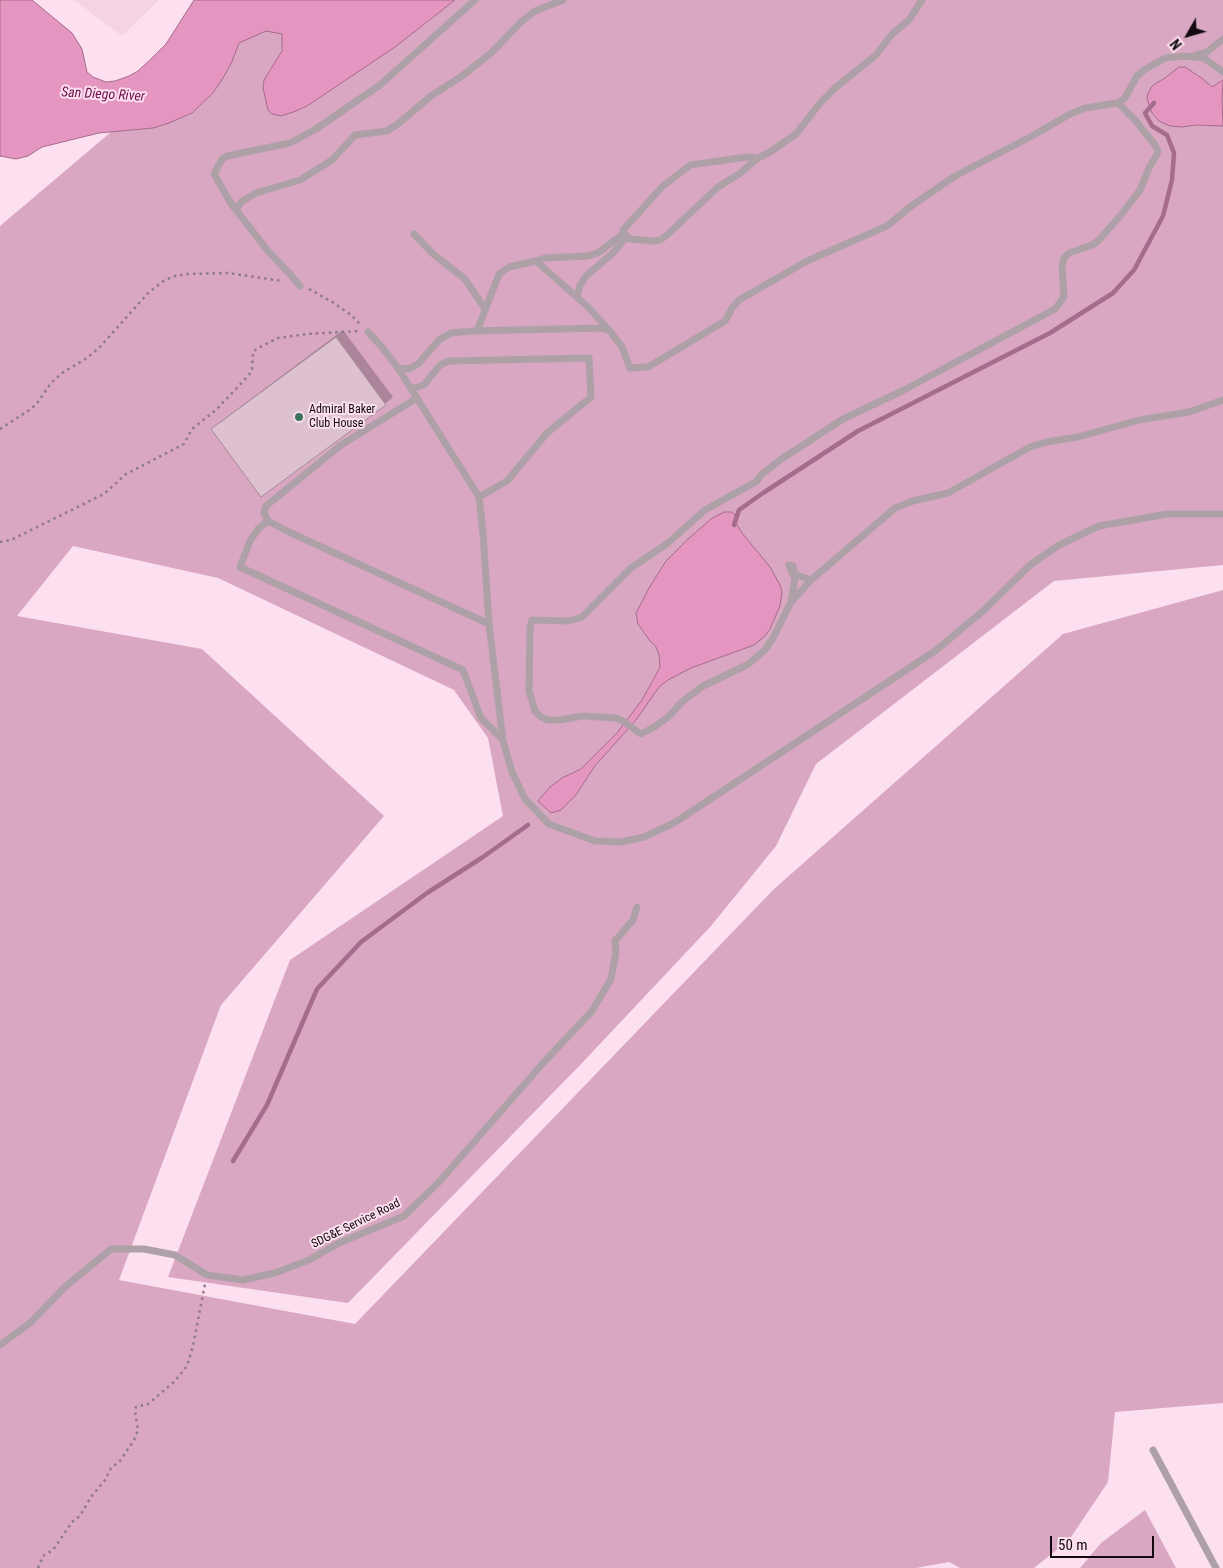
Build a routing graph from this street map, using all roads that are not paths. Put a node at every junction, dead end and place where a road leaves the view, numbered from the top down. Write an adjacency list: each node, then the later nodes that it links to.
1 (475, 0): 9 (lane)
2 (563, 0): 9 (lane)
3 (922, 0): 8 (lane)
4 (1223, 39): 5 (lane)
5 (1192, 56): 6 (lane); 7 (lane)
6 (1223, 72)
7 (1118, 103): 16 (lane); 27 (lane)
8 (758, 158): 11 (lane); 11 (lane)
9 (236, 210): 13 (lane)
10 (414, 234): 15 (lane)
11 (625, 235): 12 (lane); 14 (lane)
12 (536, 262): 14 (lane); 15 (lane)
13 (300, 286)
14 (577, 297): 16 (lane)
15 (485, 309): 17 (lane)
16 (609, 330): 17 (lane)
17 (477, 331): 19 (lane)
18 (368, 332): 19 (lane)
19 (398, 368): 20 (lane)
20 (412, 389): 21 (lane); 23 (lane)
21 (417, 398): 23 (lane); 25 (lane)
22 (1223, 400): 26 (lane)
23 (479, 497): 28 (lane)
24 (1223, 514): 29 (lane)
25 (268, 521): 28 (lane); 29 (lane)
26 (811, 580): 27 (lane); 27 (lane)
27 (792, 602)
28 (490, 624): 29 (lane)
29 (503, 740)
30 (637, 907): 31 (lane, SDG&E Service Road)
31 (0, 1345)
32 (1153, 1450): 33 (lane)
33 (1216, 1568)

